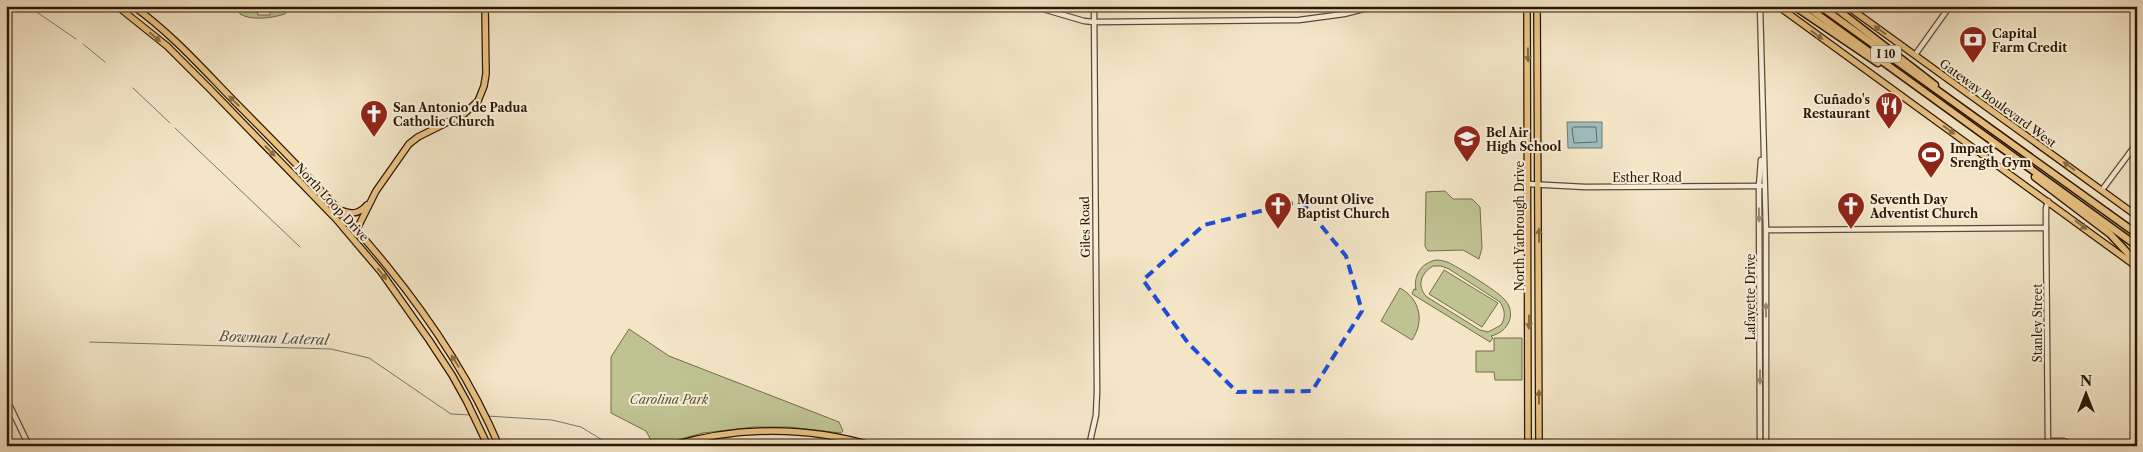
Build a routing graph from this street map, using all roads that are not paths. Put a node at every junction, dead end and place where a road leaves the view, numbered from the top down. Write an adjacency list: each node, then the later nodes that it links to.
1 (117, 6): 42 (main road, North Loop Drive, one-way to 42)
2 (133, 6): 34 (main road, North Loop Drive, one-way to 2)
3 (485, 6): 32 (main road)
4 (1033, 6): 17 (street)
5 (1094, 6): 17 (street, Giles Road)
6 (1375, 6): 17 (street)
7 (1527, 6): 20 (main road, North Yarbrough Drive, one-way to 20)
8 (1537, 6): 21 (main road, North Yarbrough Drive)
9 (1760, 6): 24 (street, Lafayette Drive)
10 (1778, 6): 33 (main road, one-way to 33)
11 (1794, 6): 19 (highway)
12 (1806, 6): 19 (highway, I 10)
13 (1820, 6): 22 (highway, I 10)
14 (1834, 6): 22 (highway)
15 (1847, 6): 18 (main road, Gateway Boulevard West, one-way to 15)
16 (1950, 6): 18 (street)
17 (1094, 22): 53 (street, Giles Road)
18 (1915, 55): 30 (main road, Gateway Boulevard West, one-way to 18)
19 (1898, 74): 25 (highway, I 10)
20 (1528, 99): 21 (main road); 26 (main road, North Yarbrough Drive)
21 (1538, 99): 27 (main road, North Yarbrough Drive)
22 (1953, 101): 31 (highway, I 10)
23 (2137, 143): 30 (street)
24 (1763, 149): 28 (street, Lafayette Drive); 29 (street, Lafayette Drive)
25 (2024, 165): 43 (highway, I 10); 44 (highway)
26 (1528, 184): 27 (street, Esther Road); 54 (main road, North Yarbrough Drive, one-way to 54)
27 (1538, 184): 28 (street, Esther Road); 55 (main road, North Yarbrough Drive, one-way to 27)
28 (1759, 186): 29 (street, Esther Road); 38 (street, Lafayette Drive, one-way to 38)
29 (1766, 186): 39 (street, Lafayette Drive)
30 (2102, 190): 35 (main road, Gateway Boulevard West)
31 (2088, 198): 37 (highway); 41 (highway, I 10)
32 (370, 201): 34 (main road); 40 (main road)
33 (2048, 201): 36 (street, Stanley Street); 45 (main road, one-way to 45)
34 (342, 211): 40 (main road, North Loop Drive)
35 (2137, 216)
36 (2046, 228): 39 (street); 47 (street, Stanley Street)
37 (2137, 229)
38 (1759, 230): 39 (street); 56 (street, Lafayette Drive, one-way to 56)
39 (1766, 230): 57 (street, Lafayette Drive, one-way to 39)
40 (357, 231): 42 (main road); 50 (main road, North Loop Drive, one-way to 40)
41 (2137, 234)
42 (351, 237): 49 (main road, North Loop Drive, one-way to 49)
43 (2137, 246)
44 (2137, 263)
45 (2137, 267)
46 (6, 398): 48 (street)
47 (2048, 443): 58 (street)
48 (29, 446)
49 (488, 446)
50 (499, 446)
51 (671, 446): 52 (main road)
52 (873, 446)
53 (1089, 446)
54 (1528, 446)
55 (1539, 446)
56 (1760, 446)
57 (1766, 446)
58 (2073, 446)

